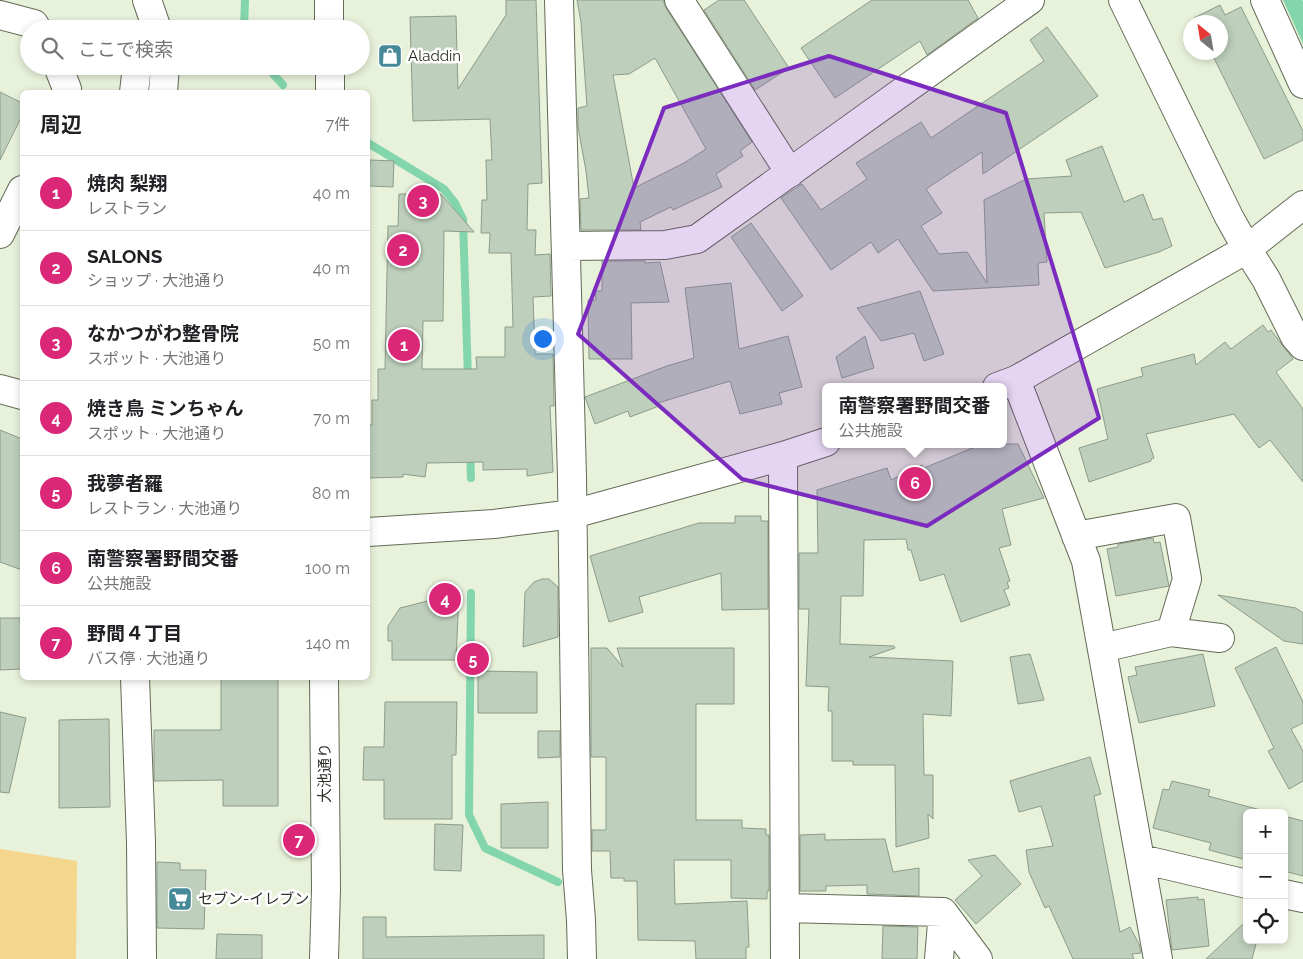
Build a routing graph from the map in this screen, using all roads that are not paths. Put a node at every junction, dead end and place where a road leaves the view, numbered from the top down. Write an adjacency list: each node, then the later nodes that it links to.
1 (146, 0): 10 (street); 11 (street)
2 (329, 0): 12 (street)
3 (559, 0): 26 (street)
4 (678, 0): 22 (street)
5 (1030, 0): 22 (street)
6 (1123, 0): 27 (street)
7 (1264, 0): 17 (street)
8 (0, 15): 9 (street)
9 (20, 20)
10 (143, 20)
11 (154, 20)
12 (330, 20)
13 (62, 75): 18 (street)
14 (136, 75): 19 (street)
15 (164, 75): 20 (street)
16 (330, 75): 21 (street)
17 (1303, 84)
18 (67, 90)
19 (134, 90)
20 (163, 90)
21 (330, 90)
22 (790, 173): 26 (street)
23 (20, 194): 25 (street)
24 (1303, 205): 27 (street)
25 (0, 234)
26 (566, 246): 35 (street)
27 (1247, 249): 28 (street); 29 (street)
28 (1303, 346)
29 (1007, 383)
30 (1007, 386): 37 (street)
31 (0, 389): 32 (street)
32 (20, 394)
33 (822, 443): 34 (street)
34 (783, 456): 35 (street); 47 (street)
35 (573, 514): 36 (street); 51 (street)
36 (370, 532)
37 (1076, 536): 38 (street); 40 (street)
38 (1171, 632): 39 (street); 40 (street)
39 (1220, 638)
40 (1102, 648): 43 (street)
41 (135, 680): 49 (street)
42 (324, 680): 50 (street, 大池通り)
43 (1140, 859): 44 (street); 55 (street)
44 (1243, 883)
45 (1288, 895): 46 (street)
46 (1303, 898)
47 (785, 908): 48 (street); 52 (street)
48 (942, 912): 53 (street); 54 (street)
49 (142, 959)
50 (324, 959)
51 (582, 959)
52 (785, 959)
53 (939, 959)
54 (978, 959)
55 (1158, 959)

